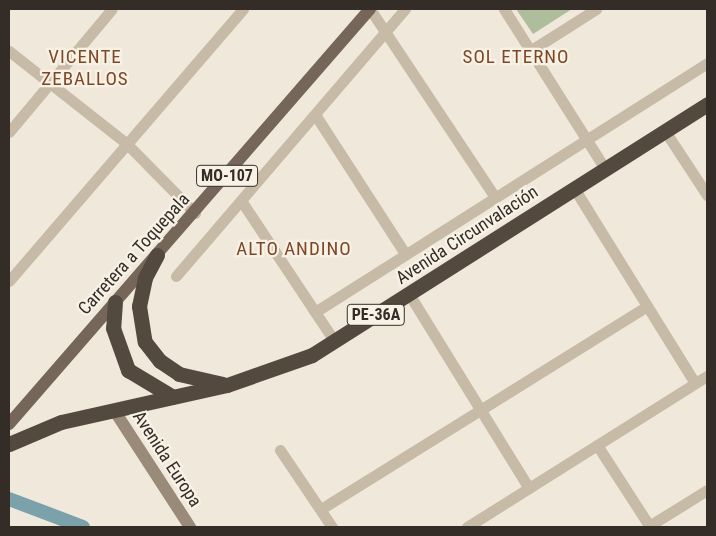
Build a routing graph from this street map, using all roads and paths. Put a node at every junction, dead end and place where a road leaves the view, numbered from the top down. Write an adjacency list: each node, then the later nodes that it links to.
1 (112, 9): 11 (street)
2 (243, 9): 17 (street)
3 (370, 9): 7 (street); 23 (main road, Carretera a Toquepala / MO-107)
4 (405, 9): 7 (street)
5 (504, 9): 8 (street)
6 (596, 9): 8 (street)
7 (387, 28): 13 (street); 21 (street)
8 (532, 49): 16 (street)
9 (9, 51): 11 (street)
10 (707, 63): 16 (street)
11 (51, 84): 15 (street); 17 (street)
12 (707, 104): 14 (highway, Avenida Circunvalación / PE-36A)
13 (316, 116): 22 (street); 24 (street)
14 (665, 131): 18 (highway, Avenida Circunvalación / PE-36A); 20 (street)
15 (9, 132)
16 (587, 139): 18 (street); 21 (street)
17 (127, 144): 23 (street); 27 (street)
18 (605, 169): 19 (highway, Avenida Circunvalación / PE-36A)
19 (574, 188): 28 (highway, Avenida Circunvalación / PE-36A); 30 (street)
20 (707, 195)
21 (495, 197): 24 (street)
22 (242, 202): 26 (street); 31 (street)
23 (195, 213): 25 (main road, Carretera a Toquepala / MO-107)
24 (404, 252): 31 (street)
25 (157, 255): 29 (main road, Carretera a Toquepala / MO-107); 35 (highway)
26 (176, 276)
27 (9, 281)
28 (409, 294): 32 (highway, Avenida Circunvalación / PE-36A); 37 (street)
29 (116, 302): 36 (highway); 39 (main road, Carretera a Toquepala / MO-107)
30 (647, 306): 34 (street); 37 (street)
31 (315, 312): 32 (street)
32 (335, 342): 35 (highway, Avenida Circunvalación / PE-36A)
33 (707, 376): 34 (street)
34 (694, 383): 41 (street)
35 (227, 385): 36 (highway, Avenida Circunvalación / PE-36A)
36 (173, 397): 38 (highway, Avenida Circunvalación / PE-36A)
37 (480, 409): 43 (street); 45 (street)
38 (114, 410): 40 (highway, Avenida Circunvalación / PE-36A); 47 (main road, Avenida Europa)
39 (9, 424)
40 (9, 444)
41 (597, 445): 43 (street); 46 (street)
42 (280, 450): 45 (street)
43 (530, 488): 49 (street)
44 (707, 490): 46 (street)
45 (321, 509): 48 (street)
46 (649, 526)
47 (190, 527)
48 (332, 527)
49 (467, 527)

